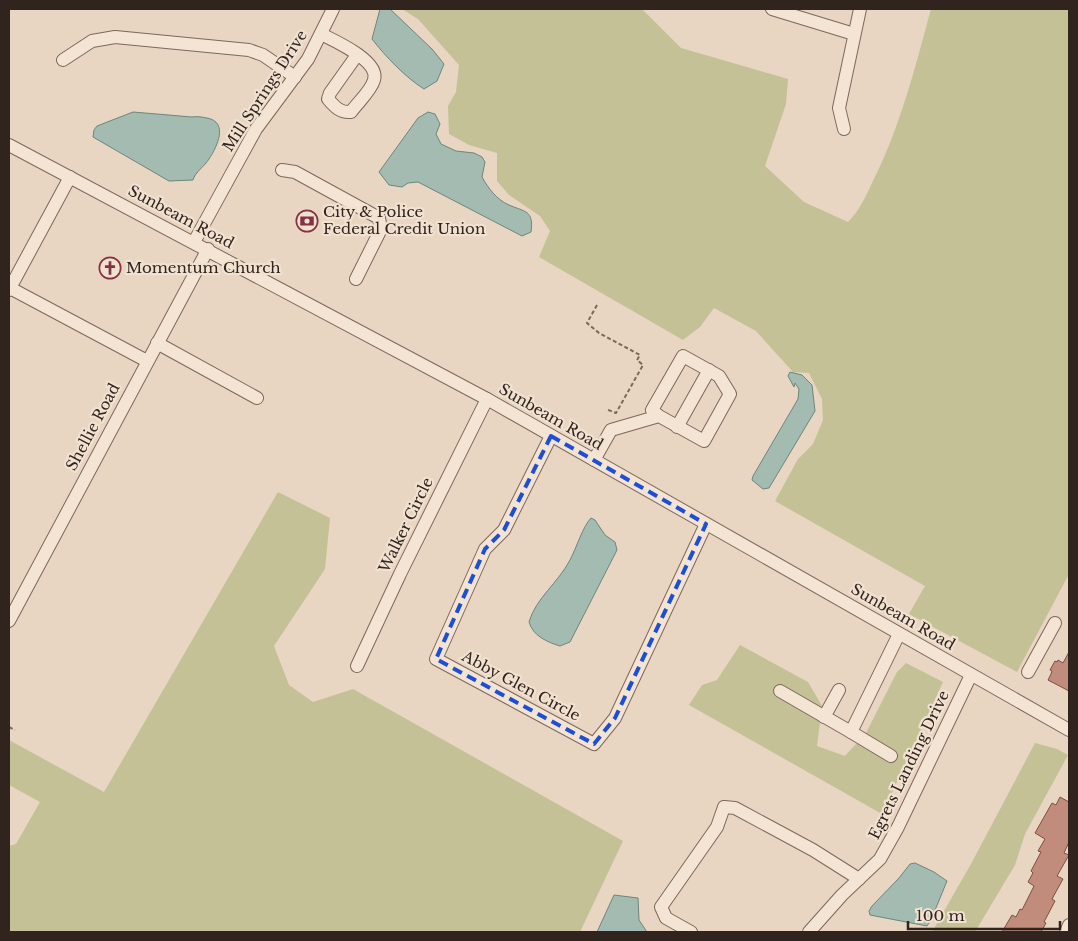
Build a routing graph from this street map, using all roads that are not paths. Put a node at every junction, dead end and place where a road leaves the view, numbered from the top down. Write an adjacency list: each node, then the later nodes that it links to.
1 (333, 9): 4 (street, Mill Springs Drive)
2 (772, 9): 5 (street)
3 (860, 9): 5 (street)
4 (321, 34): 6 (street); 8 (street, Mill Springs Drive)
5 (854, 34): 9 (street)
6 (357, 54)
7 (63, 60): 8 (street)
8 (295, 77): 13 (street, Mill Springs Drive)
9 (844, 129)
10 (9, 145): 12 (street, Sunbeam Road)
11 (282, 170): 15 (street)
12 (70, 177): 13 (street, Sunbeam Road); 16 (street)
13 (194, 242): 14 (street, Sunbeam Road)
14 (208, 249): 17 (street, Shellie Road); 21 (street, Sunbeam Road)
15 (356, 279)
16 (9, 289): 18 (street)
17 (157, 343): 18 (street, Shellie Road); 20 (street)
18 (147, 361): 27 (street, Shellie Road)
19 (709, 370): 22 (street); 23 (street); 23 (street)
20 (257, 398)
21 (487, 399): 24 (street, Sunbeam Road); 30 (street, Walker Circle)
22 (659, 416): 23 (street); 25 (street)
23 (677, 426)
24 (551, 436): 25 (street, Sunbeam Road); 26 (street, Abby Glen Circle)
25 (594, 460): 26 (street, Sunbeam Road)
26 (706, 524): 29 (street, Sunbeam Road)
27 (9, 620)
28 (1055, 623): 31 (street)
29 (899, 634): 32 (street, Sunbeam Road); 37 (street)
30 (357, 666)
31 (1028, 672)
32 (971, 675): 36 (street, Sunbeam Road); 39 (street, Egrets Landing Drive)
33 (839, 690): 35 (street)
34 (780, 692): 35 (street)
35 (824, 717): 37 (street)
36 (1069, 730)
37 (851, 732): 38 (street)
38 (891, 756)
39 (859, 879): 41 (street); 42 (street, Egrets Landing Drive)
40 (1069, 925): 43 (street)
41 (691, 932)
42 (809, 932)
43 (1066, 932)

